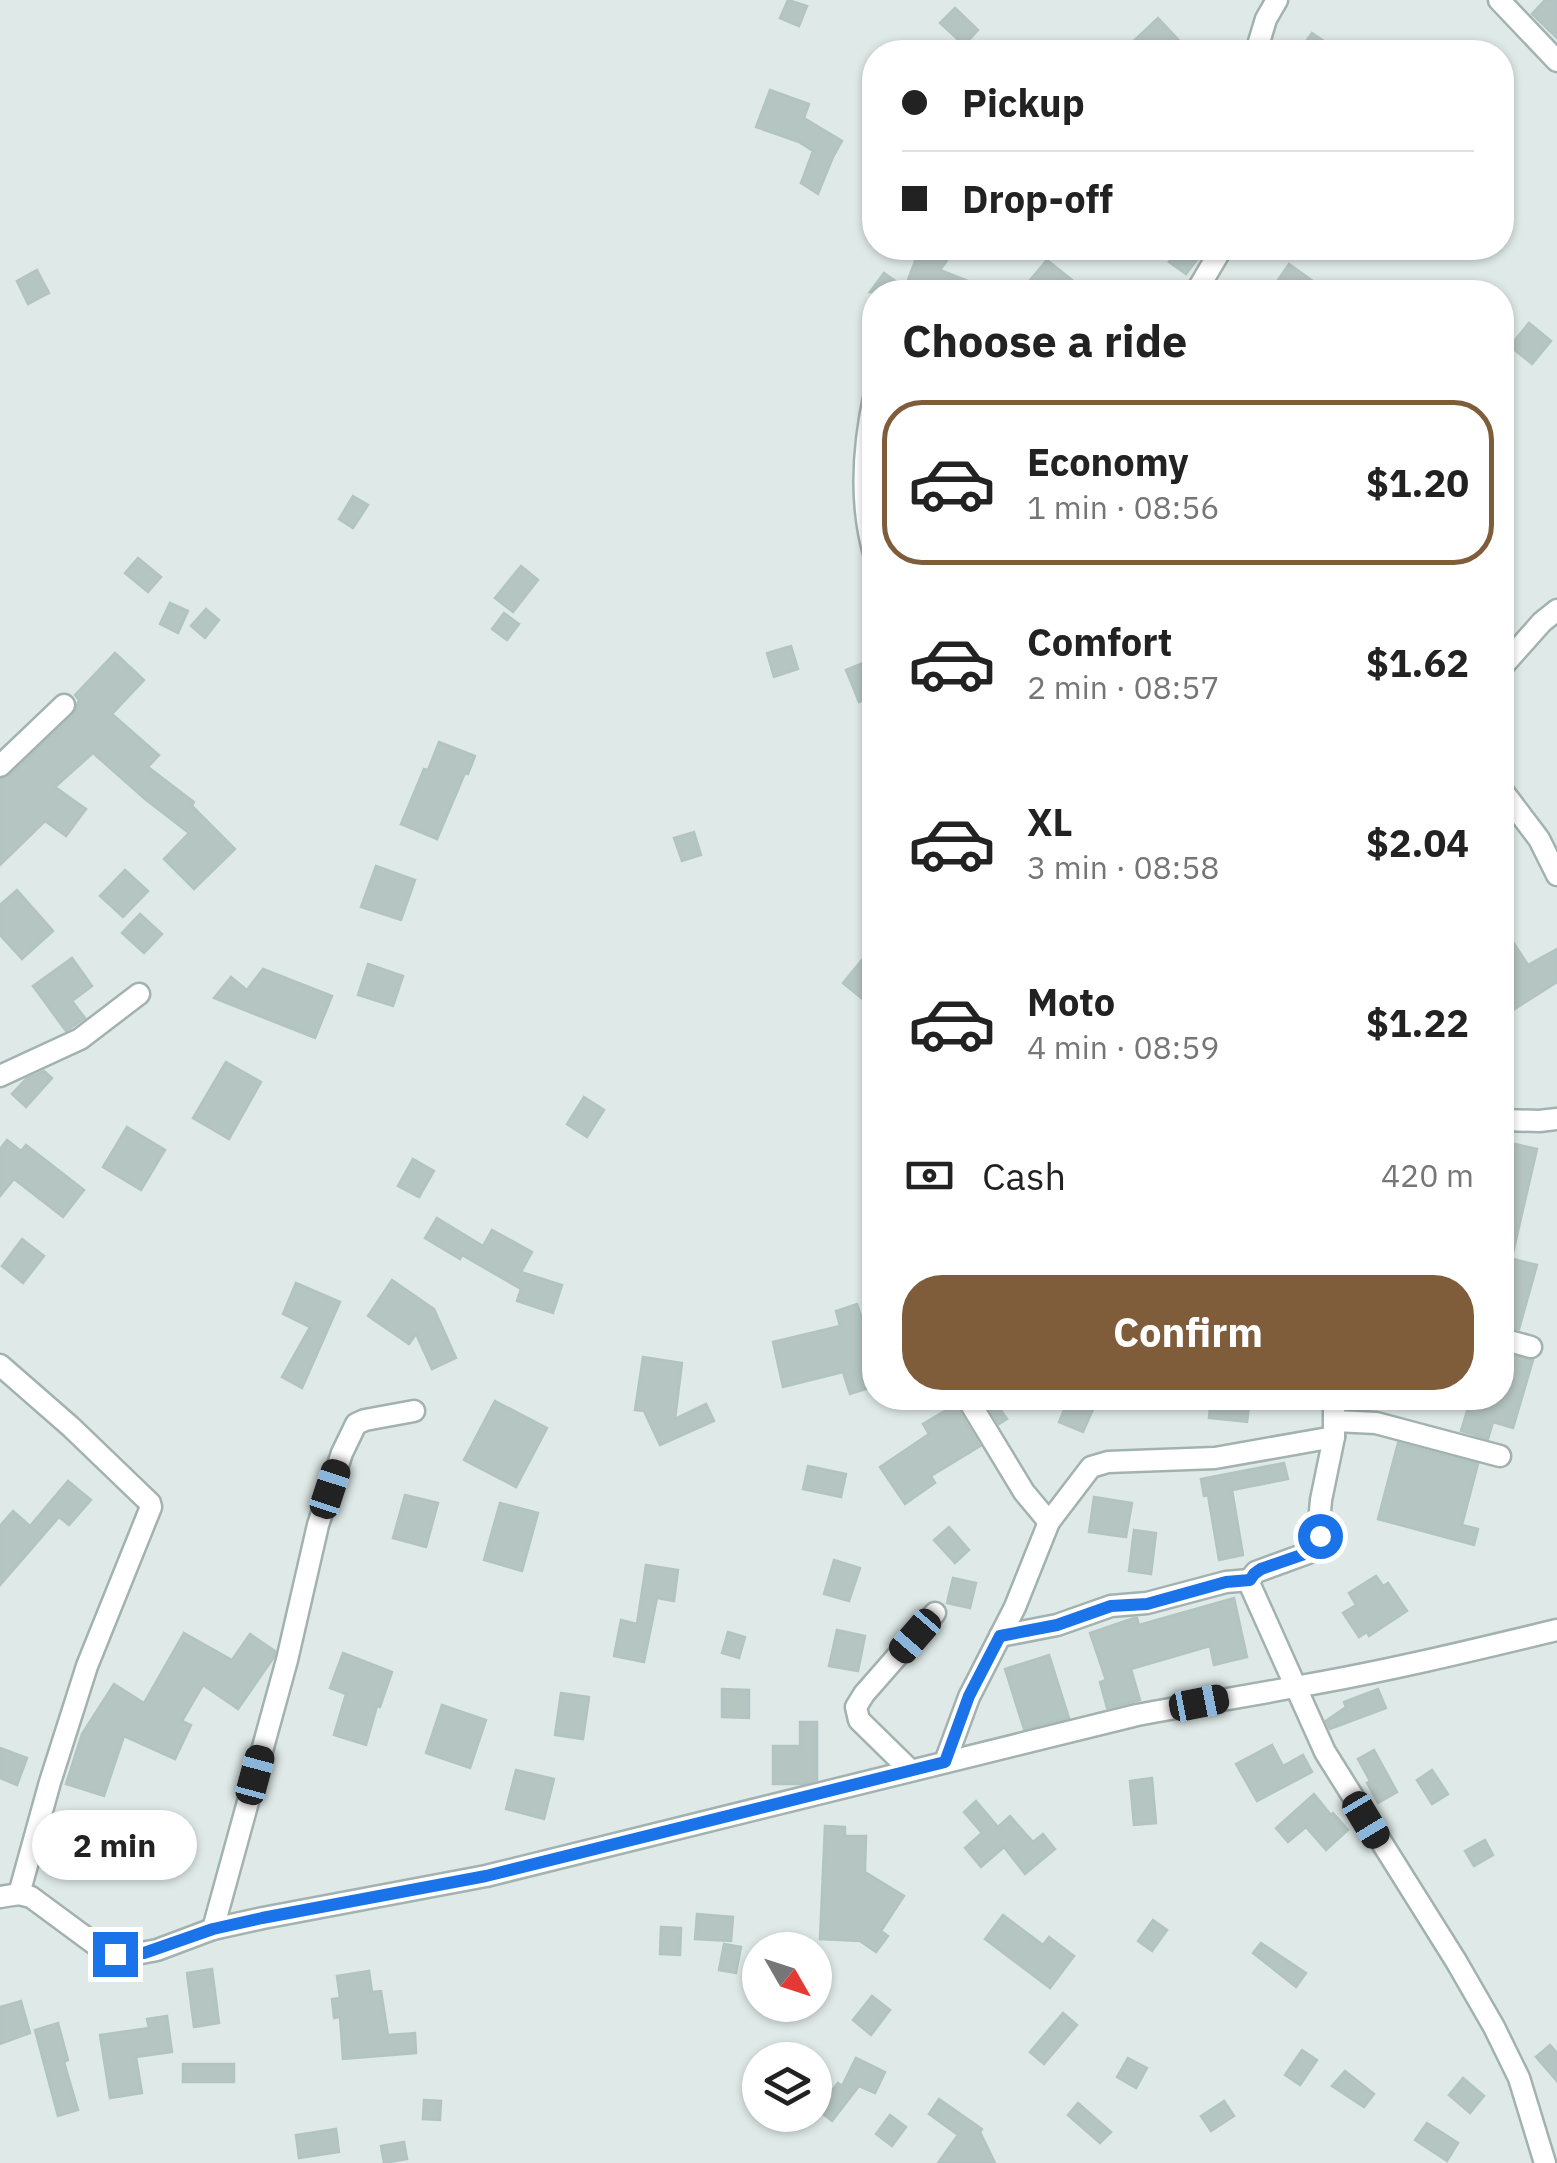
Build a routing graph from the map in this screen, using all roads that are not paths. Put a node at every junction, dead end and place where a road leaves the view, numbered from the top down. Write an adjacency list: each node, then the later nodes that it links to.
1 (1277, 0): 4 (street)
2 (1528, 0): 3 (street)
3 (1504, 7): 5 (street)
4 (1260, 40)
5 (1557, 61)
6 (1557, 610): 7 (street)
7 (1514, 654)
8 (64, 705): 9 (street)
9 (0, 766)
10 (1514, 806): 11 (street)
11 (1557, 875)
12 (139, 994): 13 (street)
13 (0, 1076)
14 (1557, 1118): 15 (street)
15 (1514, 1120)
16 (1514, 1342): 17 (street)
17 (1532, 1346)
18 (0, 1366): 32 (street)
19 (974, 1410): 24 (street)
20 (1334, 1410): 22 (street)
21 (414, 1411): 33 (street)
22 (1334, 1429): 23 (street); 24 (street); 25 (street)
23 (1500, 1456)
24 (1049, 1522): 28 (street)
25 (1250, 1580): 28 (street); 29 (street)
26 (935, 1613): 31 (street)
27 (1557, 1630): 29 (street)
28 (1000, 1636): 30 (street)
29 (1297, 1687): 30 (street); 34 (street)
30 (945, 1762): 31 (street)
31 (910, 1770): 33 (street)
32 (10, 1895): 33 (street)
33 (213, 1929)
34 (1548, 2159)

